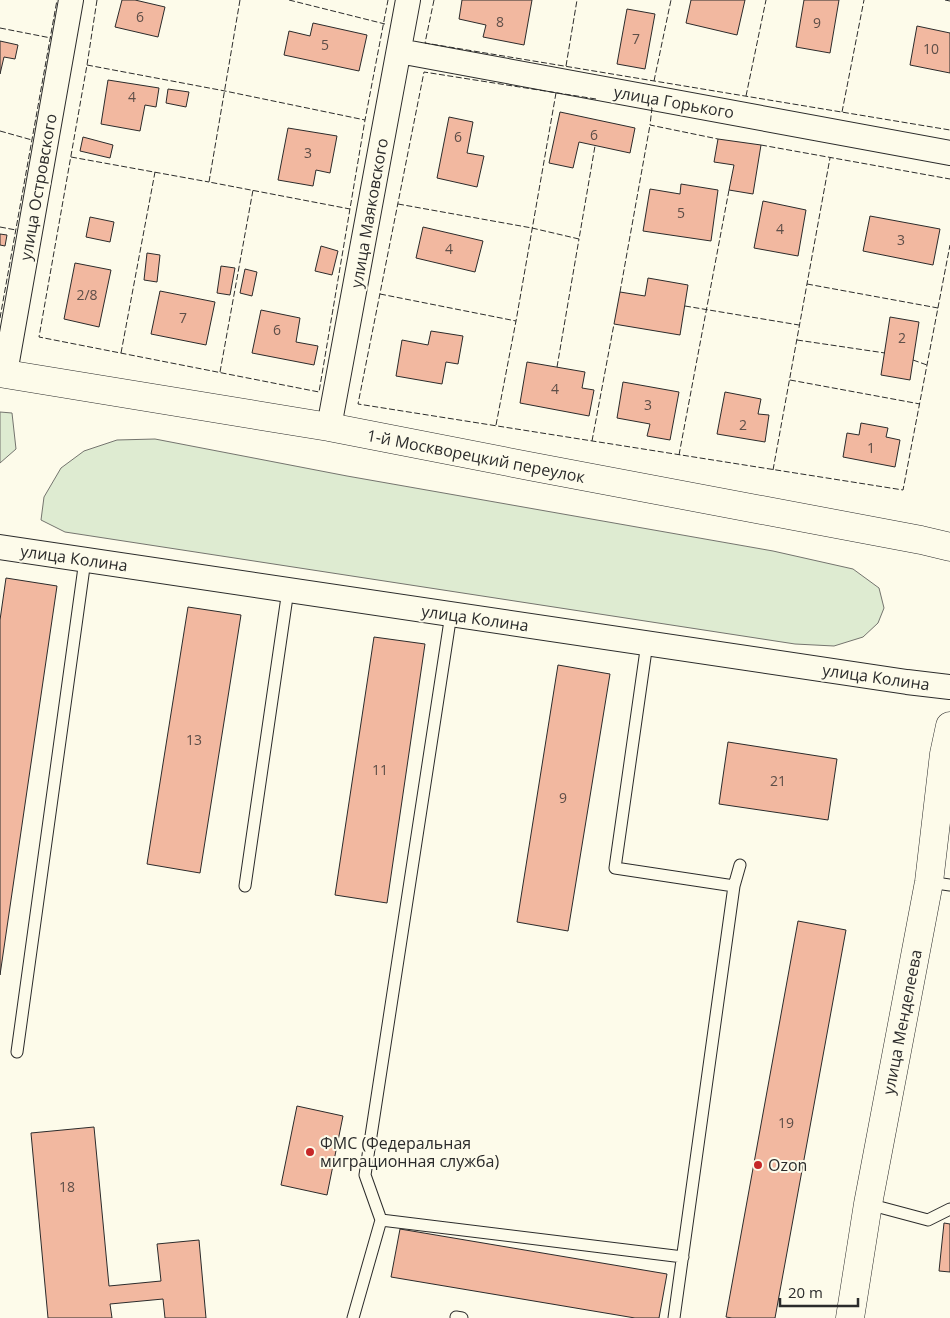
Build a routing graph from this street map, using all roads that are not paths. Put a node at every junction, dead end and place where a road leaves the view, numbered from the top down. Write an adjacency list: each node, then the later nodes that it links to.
1 (71, 0): 5 (street, улица Островского)
2 (408, 0): 3 (street, улица Маяковского)
3 (399, 51): 4 (street, улица Горького); 6 (street, улица Маяковского)
4 (950, 153)
5 (2, 373): 6 (street, 1-й Москворецкий переулок)
6 (329, 427): 8 (street, 1-й Москворецкий переулок)
7 (0, 547): 9 (street, улица Колина)
8 (950, 547)
9 (85, 560): 10 (street, улица Колина); 20 (lane)
10 (288, 590): 11 (street, улица Колина); 18 (lane)
11 (451, 614): 12 (street, улица Колина); 23 (lane)
12 (647, 643): 13 (street, улица Колина); 19 (lane)
13 (950, 687)
14 (950, 726): 15 (street, улица Менделеева)
15 (947, 755): 17 (street, улица Менделеева)
16 (740, 865): 19 (lane)
17 (939, 883): 21 (street, улица Менделеева)
18 (245, 886)
19 (734, 886): 24 (lane)
20 (17, 1052)
21 (868, 1204): 22 (lane); 27 (street, улица Менделеева)
22 (950, 1210)
23 (381, 1220): 24 (lane); 25 (lane)
24 (683, 1257): 26 (lane)
25 (353, 1318)
26 (674, 1318)
27 (850, 1318)

